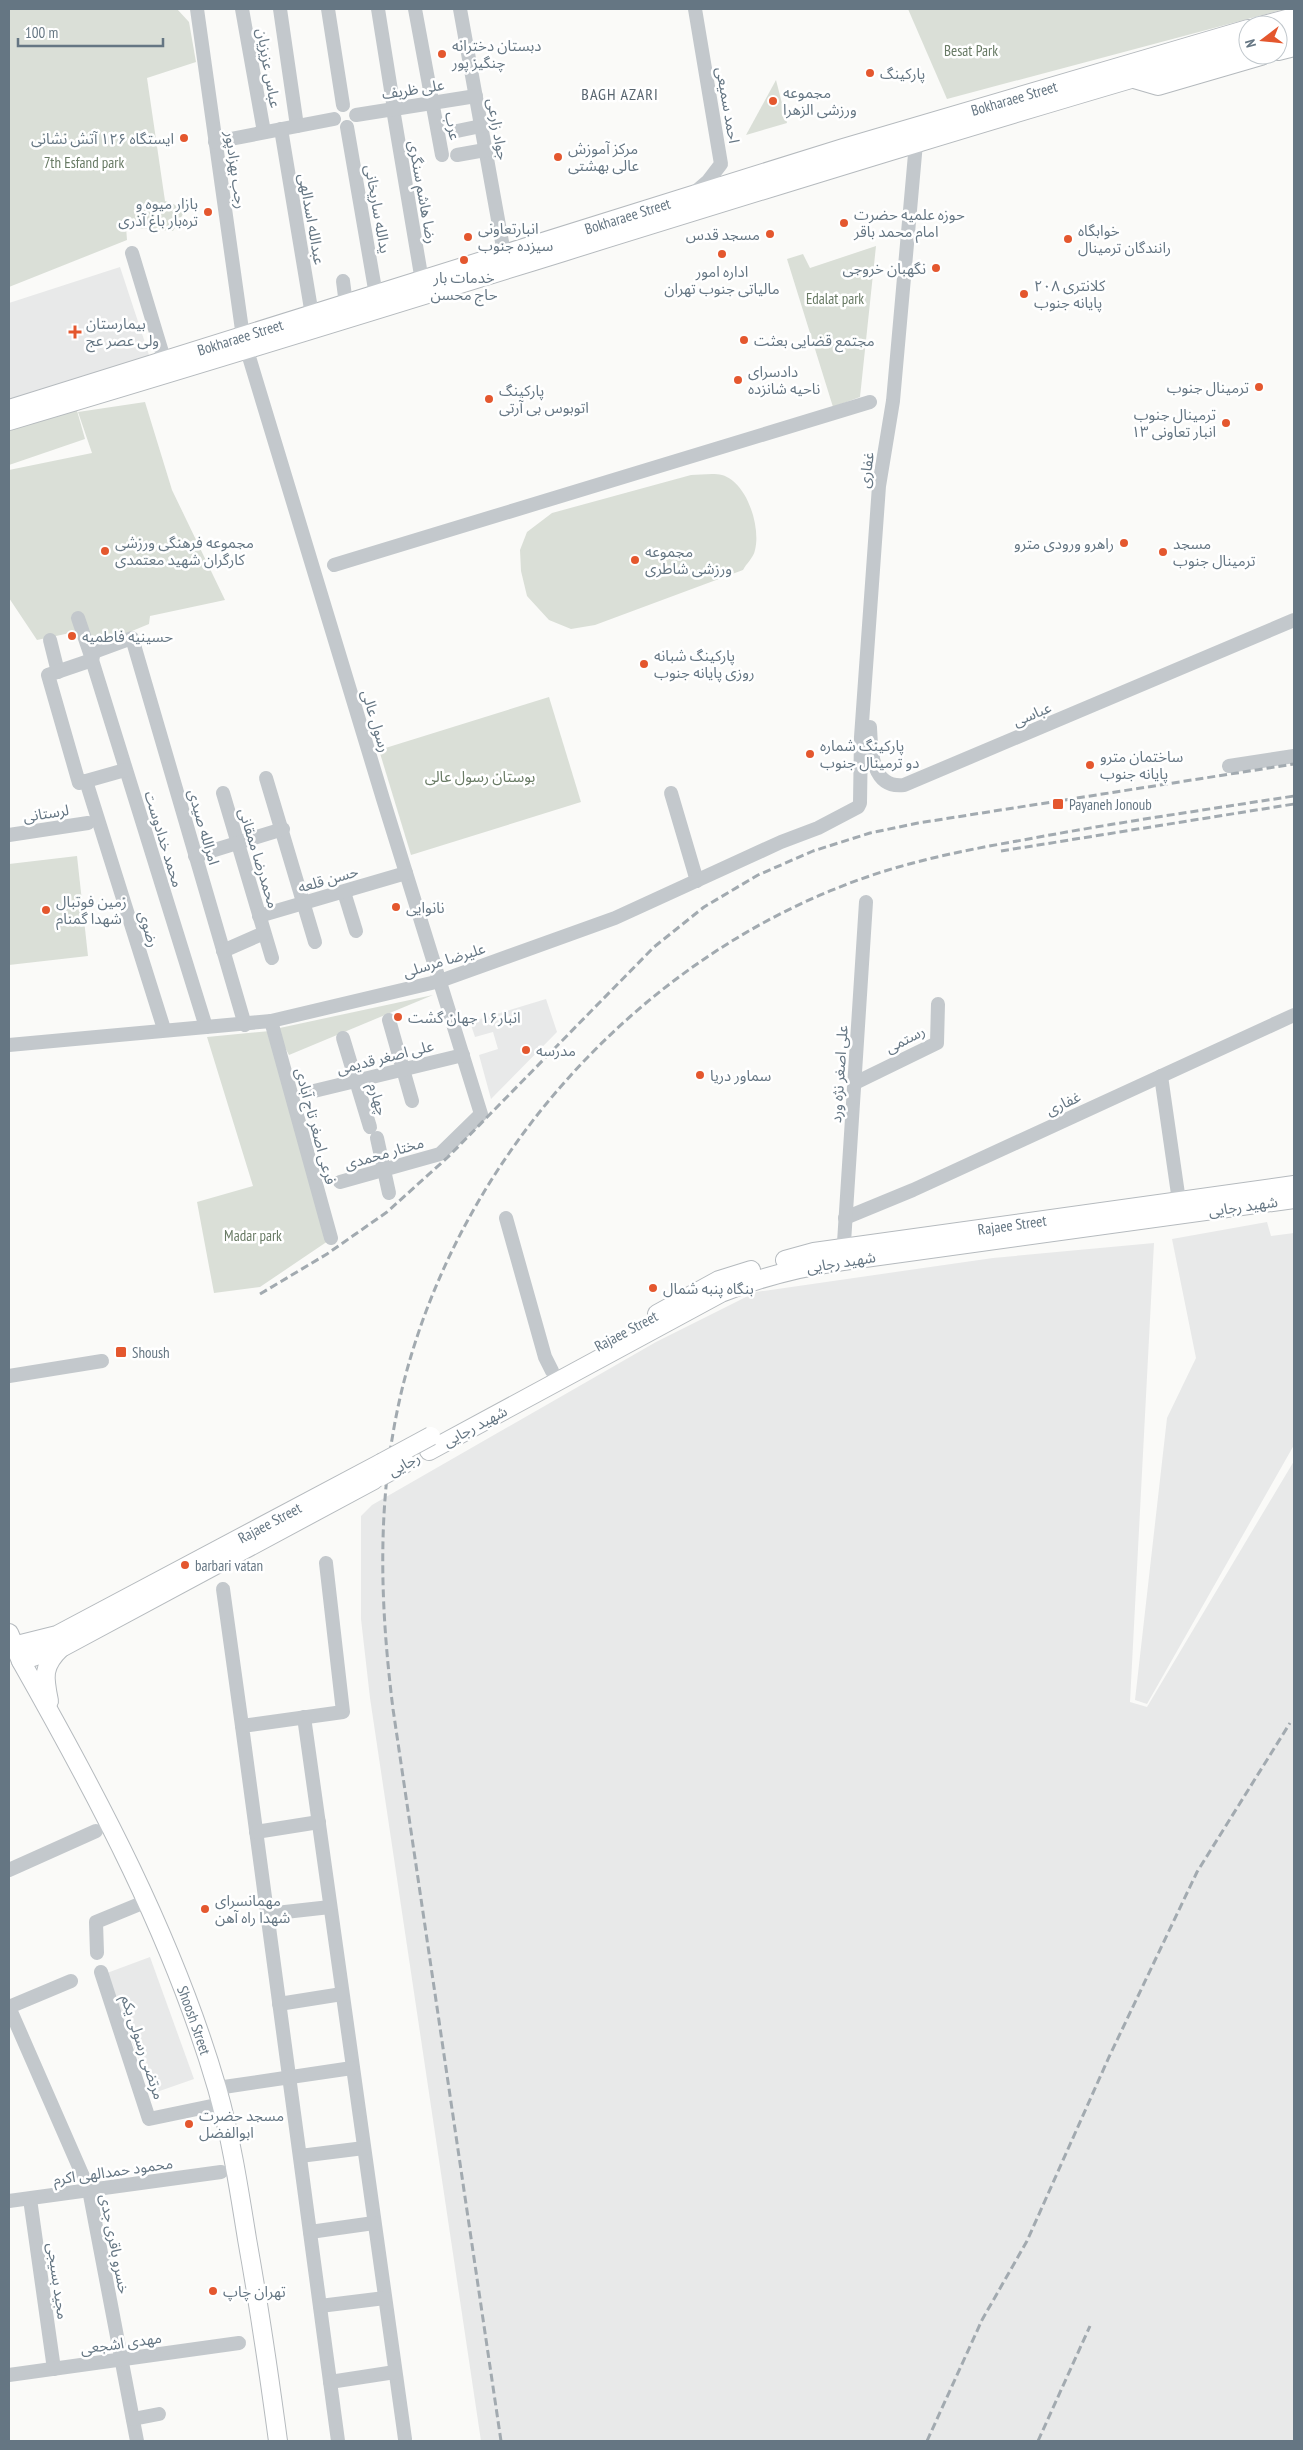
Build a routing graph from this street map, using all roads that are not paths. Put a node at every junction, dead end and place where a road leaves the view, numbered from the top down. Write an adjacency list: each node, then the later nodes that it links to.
1 (197, 9): 26 (street, رجب بهزادپور)
2 (242, 9): 24 (street, عباس عزیزیان)
3 (280, 9): 19 (street)
4 (328, 9): 15 (street)
5 (378, 9): 16 (street, رضا هاشم سنگری)
6 (415, 9): 14 (street, عرب)
7 (460, 9): 13 (street, جواد زارعی)
8 (696, 9): 31 (street, احمد سمیعی)
9 (1238, 33): 25 (main road, Bokharaee Street)
10 (1238, 49): 12 (main road, Bokharaee Street)
11 (1238, 62): 12 (highway)
12 (1134, 78): 27 (main road, Bokharaee Street)
13 (476, 96): 14 (street, علی ظریف); 20 (street, جواد زارعی)
14 (432, 103): 16 (street, علی ظریف); 29 (street, عرب)
15 (344, 105): 17 (street); 18 (street)
16 (393, 109): 17 (street, علی ظریف); 35 (street, رضا هاشم سنگری)
17 (356, 115): 21 (street)
18 (334, 118): 19 (street); 21 (street)
19 (297, 126): 22 (street)
20 (481, 126): 23 (street); 28 (street, جواد زارعی)
21 (347, 127): 36 (street, یدالله ساریخانی)
22 (281, 129): 24 (street); 38 (street, عبدالله اسدالهی)
23 (457, 131)
24 (264, 132): 26 (street)
25 (897, 132): 27 (main road); 31 (main road, Bokharaee Street)
26 (215, 142): 39 (street, رجب بهزادپور)
27 (916, 143): 33 (main road, Bokharaee Street); 50 (street, غفاری)
28 (485, 150): 30 (street); 33 (street, جواد زارعی)
29 (442, 155)
30 (457, 155)
31 (692, 195): 33 (main road, Bokharaee Street)
32 (132, 253): 40 (street)
33 (505, 263): 35 (main road, Bokharaee Street); 39 (main road, Bokharaee Street)
34 (343, 281): 37 (street)
35 (422, 281): 36 (main road, Bokharaee Street)
36 (376, 296): 37 (main road, Bokharaee Street)
37 (346, 304): 38 (main road, Bokharaee Street)
38 (312, 315): 39 (main road, Bokharaee Street)
39 (245, 344): 40 (main road, Bokharaee Street); 41 (main road, Bokharaee Street); 65 (street, رسول عالی)
40 (165, 362): 41 (main road, Bokharaee Street)
41 (135, 377): 43 (main road, Bokharaee Street); 44 (main road, Bokharaee Street)
42 (870, 402): 45 (street)
43 (9, 409)
44 (9, 421)
45 (334, 565)
46 (78, 618): 49 (street, محمد خدادوست)
47 (1294, 620): 50 (street, عباسی)
48 (50, 640): 51 (street)
49 (92, 658): 51 (street); 54 (street, محمد خدادوست); 64 (street, امرالله صیدی)
50 (866, 672): 59 (street, غفاری)
51 (53, 673): 56 (street)
52 (1291, 756): 53 (street)
53 (1229, 766)
54 (125, 770): 56 (street); 82 (street, محمد خدادوست)
55 (266, 778): 61 (street)
56 (86, 781): 83 (street, رضوی)
57 (223, 793): 63 (street, محمدرضا ممقانی)
58 (671, 793): 66 (street)
59 (860, 803): 66 (street, علیرضا مرسلی)
60 (88, 823): 62 (street, لرستانی)
61 (283, 829): 63 (street); 69 (street)
62 (9, 835)
63 (238, 842): 64 (street); 70 (street, محمدرضا ممقانی)
64 (195, 856): 74 (street, امرالله صیدی)
65 (406, 874): 67 (street, حسن قلعه); 76 (street, رسول عالی)
66 (697, 881): 76 (street, علیرضا مرسلی)
67 (344, 892): 69 (street, حسن قلعه); 71 (street)
68 (866, 902): 90 (street, علی اصغر نژه ورد)
69 (304, 903): 70 (street, حسن قلعه); 73 (street)
70 (260, 916): 72 (street, محمدرضا ممقانی)
71 (356, 932)
72 (264, 933): 74 (street); 75 (street, محمدرضا ممقانی)
73 (315, 942)
74 (223, 951): 81 (street, امرالله صیدی)
75 (272, 958)
76 (440, 981): 80 (street, علیرضا مرسلی); 86 (street, رسول عالی)
77 (938, 1004): 90 (street, رستمی)
78 (1294, 1015): 88 (street, غفاری)
79 (389, 1020): 87 (street)
80 (271, 1021): 81 (street, علیرضا مرسلی); 102 (street, فرعی اصغر تاج آبادی)
81 (245, 1024): 82 (street, علیرضا مرسلی)
82 (206, 1027): 83 (street, علیرضا مرسلی)
83 (164, 1029): 85 (street, علیرضا مرسلی)
84 (344, 1038): 89 (street, چهارم)
85 (9, 1045)
86 (463, 1055): 87 (street, علی اصغر قدیمی); 93 (street, رسول عالی)
87 (405, 1069): 89 (street, علی اصغر قدیمی); 92 (street)
88 (1160, 1076): 99 (street); 101 (street, غفاری)
89 (356, 1081): 91 (street, علی اصغر قدیمی); 94 (street, چهارم)
90 (855, 1082): 101 (street, علی اصغر نژه ورد)
91 (314, 1091)
92 (412, 1101)
93 (481, 1114): 94 (street, مختار محمدی)
94 (384, 1170): 95 (street, مختار محمدی); 97 (street, چهارم)
95 (340, 1182)
96 (1294, 1185): 99 (main road, Rajaee Street)
97 (389, 1192)
98 (1294, 1199): 103 (main road, شهید رجایی)
99 (1179, 1201): 103 (main road, Rajaee Street)
100 (506, 1218): 105 (street)
101 (845, 1218): 103 (street, علی اصغر نژه ورد)
102 (331, 1238)
103 (843, 1255): 105 (main road, Rajaee Street); 107 (main road, شهید رجایی)
104 (102, 1361): 106 (street)
105 (552, 1371): 107 (main road, Rajaee Street)
106 (9, 1376)
107 (430, 1444): 108 (main road, Rajaee Street, bridge)
108 (381, 1470): 112 (main road, Rajaee Street); 113 (main road, Rajaee Street)
109 (326, 1563): 115 (street)
110 (223, 1589): 116 (street)
111 (13, 1647): 113 (main road); 114 (main road, Shoosh Street)
112 (62, 1647): 113 (main road, Rajaee Street); 114 (main road)
113 (40, 1648)
114 (51, 1714): 121 (main road, Shoosh Street)
115 (304, 1717): 116 (street); 117 (street)
116 (242, 1726): 119 (street)
117 (319, 1822): 119 (street); 122 (street)
118 (96, 1831): 120 (street)
119 (256, 1832): 123 (street)
120 (9, 1870)
121 (147, 1901): 124 (street); 132 (main road, Shoosh Street)
122 (330, 1907): 123 (street); 127 (street)
123 (267, 1914): 128 (street)
124 (98, 1952)
125 (101, 1972): 132 (street, مرتضی رسولی یکم)
126 (71, 1981): 129 (street)
127 (342, 1994): 128 (street); 130 (street)
128 (279, 2004): 131 (street)
129 (9, 2007): 136 (street, خسرو باقری جدی)
130 (352, 2068): 131 (street); 133 (street)
131 (289, 2076): 132 (street); 134 (street)
132 (219, 2096): 153 (main road, Shoosh Street)
133 (364, 2148): 134 (street); 139 (street)
134 (300, 2156): 140 (street)
135 (221, 2172): 136 (street, محمود حمدالهی اکرم)
136 (89, 2190): 137 (street, محمود حمدالهی اکرم); 144 (street, خسرو باقری جدی)
137 (30, 2199): 138 (street, محمود حمدالهی اکرم); 145 (street, مجید بسیجی)
138 (9, 2202)
139 (374, 2223): 140 (street); 141 (street)
140 (310, 2232): 142 (street)
141 (385, 2298): 142 (street); 146 (street)
142 (320, 2306): 148 (street)
143 (239, 2343): 144 (street, مهدی اشجعی)
144 (121, 2360): 145 (street, مهدی اشجعی); 150 (street, خسرو باقری جدی)
145 (54, 2369): 147 (street, مهدی اشجعی)
146 (395, 2372): 148 (street); 151 (street)
147 (9, 2375)
148 (330, 2382): 154 (street)
149 (159, 2414): 150 (street)
150 (133, 2419): 152 (street, خسرو باقری جدی)
151 (405, 2439)
152 (137, 2441)
153 (278, 2441)
154 (338, 2441)

